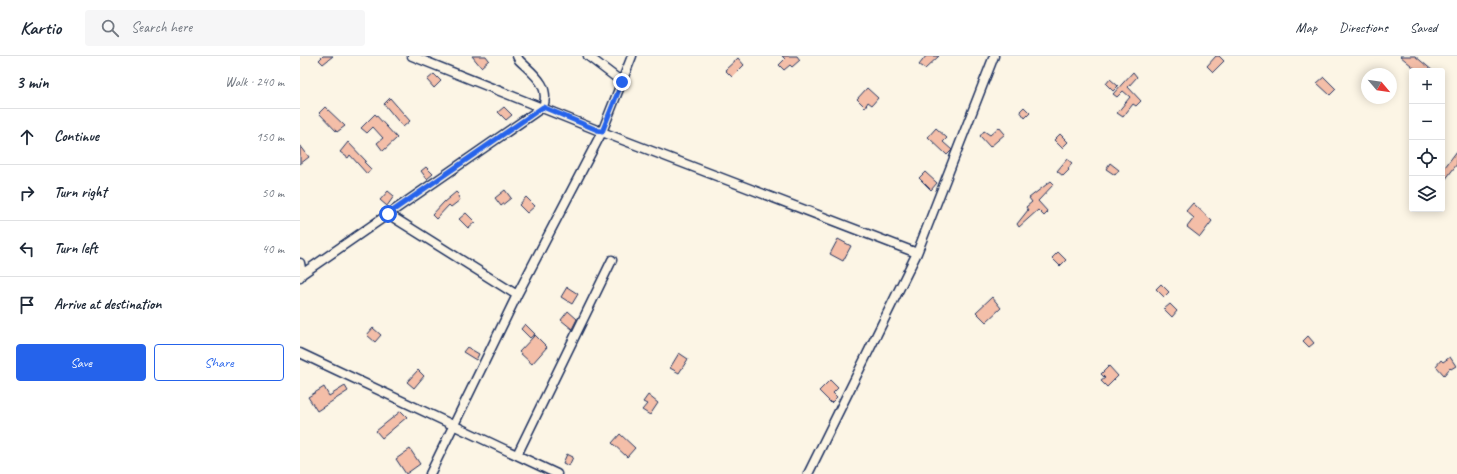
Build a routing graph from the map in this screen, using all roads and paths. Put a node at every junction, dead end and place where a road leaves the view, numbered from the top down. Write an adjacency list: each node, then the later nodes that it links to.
1 (412, 56): 7 (street)
2 (517, 56): 7 (street)
3 (588, 56): 6 (street)
4 (632, 56): 6 (street)
5 (994, 56): 10 (street)
6 (622, 82): 8 (street)
7 (543, 107): 8 (street); 9 (street)
8 (602, 132): 10 (street); 14 (street)
9 (388, 214): 13 (street); 14 (street)
10 (917, 253): 20 (street)
11 (612, 260): 17 (street)
12 (300, 263): 13 (street)
13 (301, 276)
14 (518, 295): 16 (street)
15 (300, 353): 16 (street)
16 (454, 426): 17 (street); 18 (street)
17 (517, 455): 19 (street)
18 (430, 474)
19 (557, 474)
20 (808, 474)

